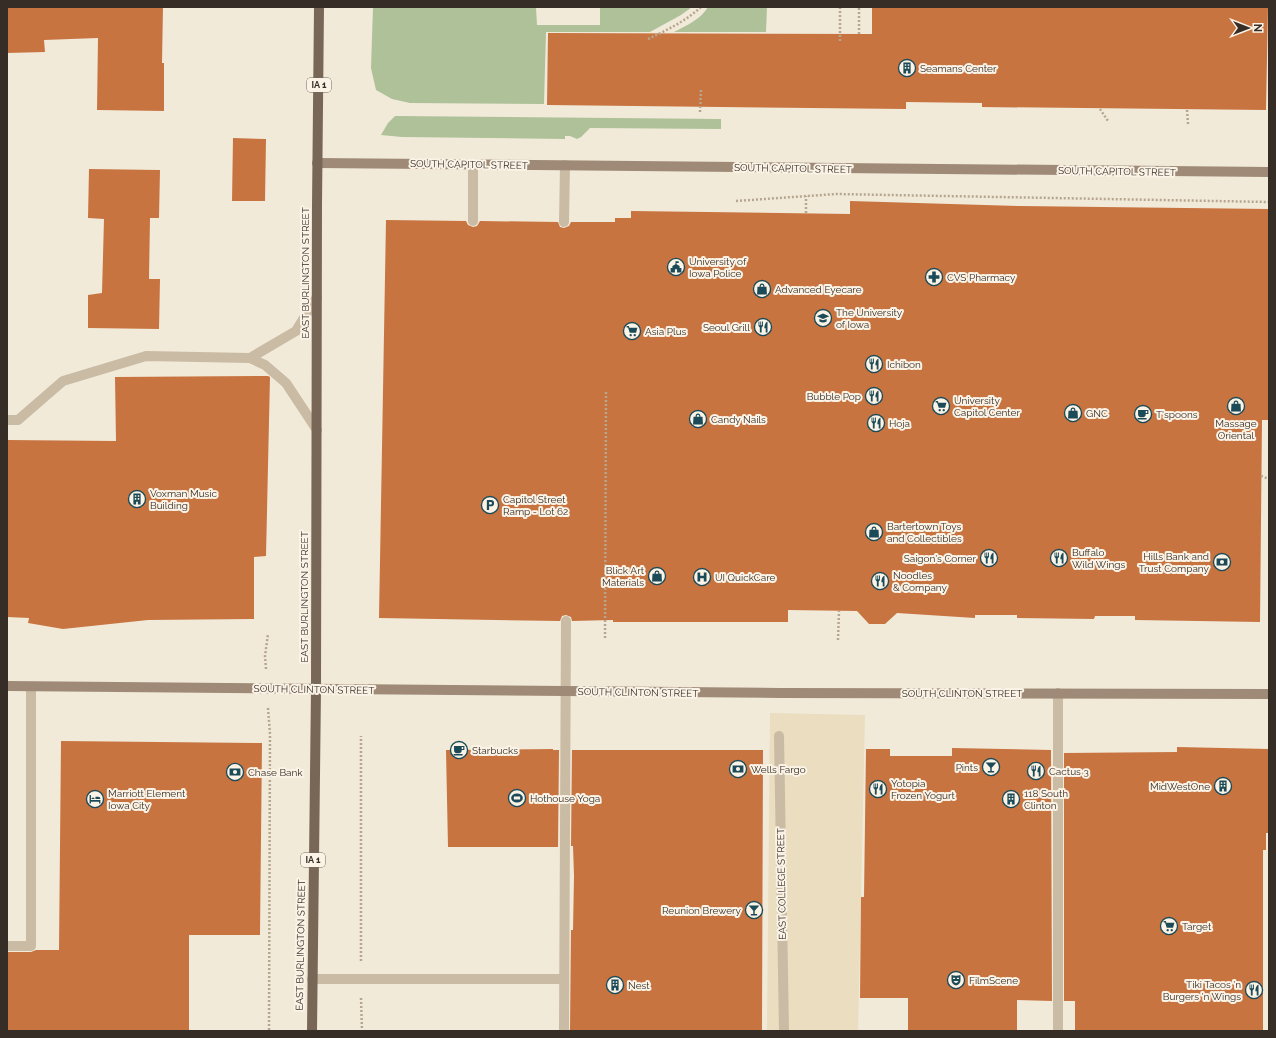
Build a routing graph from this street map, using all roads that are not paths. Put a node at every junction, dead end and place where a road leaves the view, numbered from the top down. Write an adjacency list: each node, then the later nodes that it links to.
1 (320, 7): 2 (main road, IA 1)
2 (318, 163): 3 (street, SOUTH CAPITOL STREET); 8 (main road, EAST BURLINGTON STREET / IA 1)
3 (473, 164): 4 (street, SOUTH CAPITOL STREET); 6 (street)
4 (565, 165): 5 (street, SOUTH CAPITOL STREET); 7 (street)
5 (1269, 172)
6 (472, 221)
7 (564, 222)
8 (317, 297): 9 (street); 11 (main road, EAST BURLINGTON STREET / IA 1)
9 (250, 358): 10 (street); 11 (street)
10 (7, 420)
11 (317, 430): 15 (main road, EAST BURLINGTON STREET / IA 1)
12 (566, 621): 16 (street)
13 (7, 686): 14 (street, SOUTH CLINTON STREET)
14 (31, 686): 15 (street, SOUTH CLINTON STREET); 20 (street)
15 (316, 689): 16 (street, SOUTH CLINTON STREET); 21 (main road, EAST BURLINGTON STREET / IA 1)
16 (566, 691): 17 (street, SOUTH CLINTON STREET); 22 (street)
17 (1058, 693): 18 (street, SOUTH CLINTON STREET); 26 (street)
18 (1269, 694)
19 (779, 736): 25 (street, EAST COLLEGE STREET)
20 (7, 946)
21 (312, 979): 22 (street); 23 (main road, EAST BURLINGTON STREET / IA 1)
22 (564, 979): 24 (street)
23 (312, 1031)
24 (564, 1031)
25 (784, 1031)
26 (1058, 1031)

